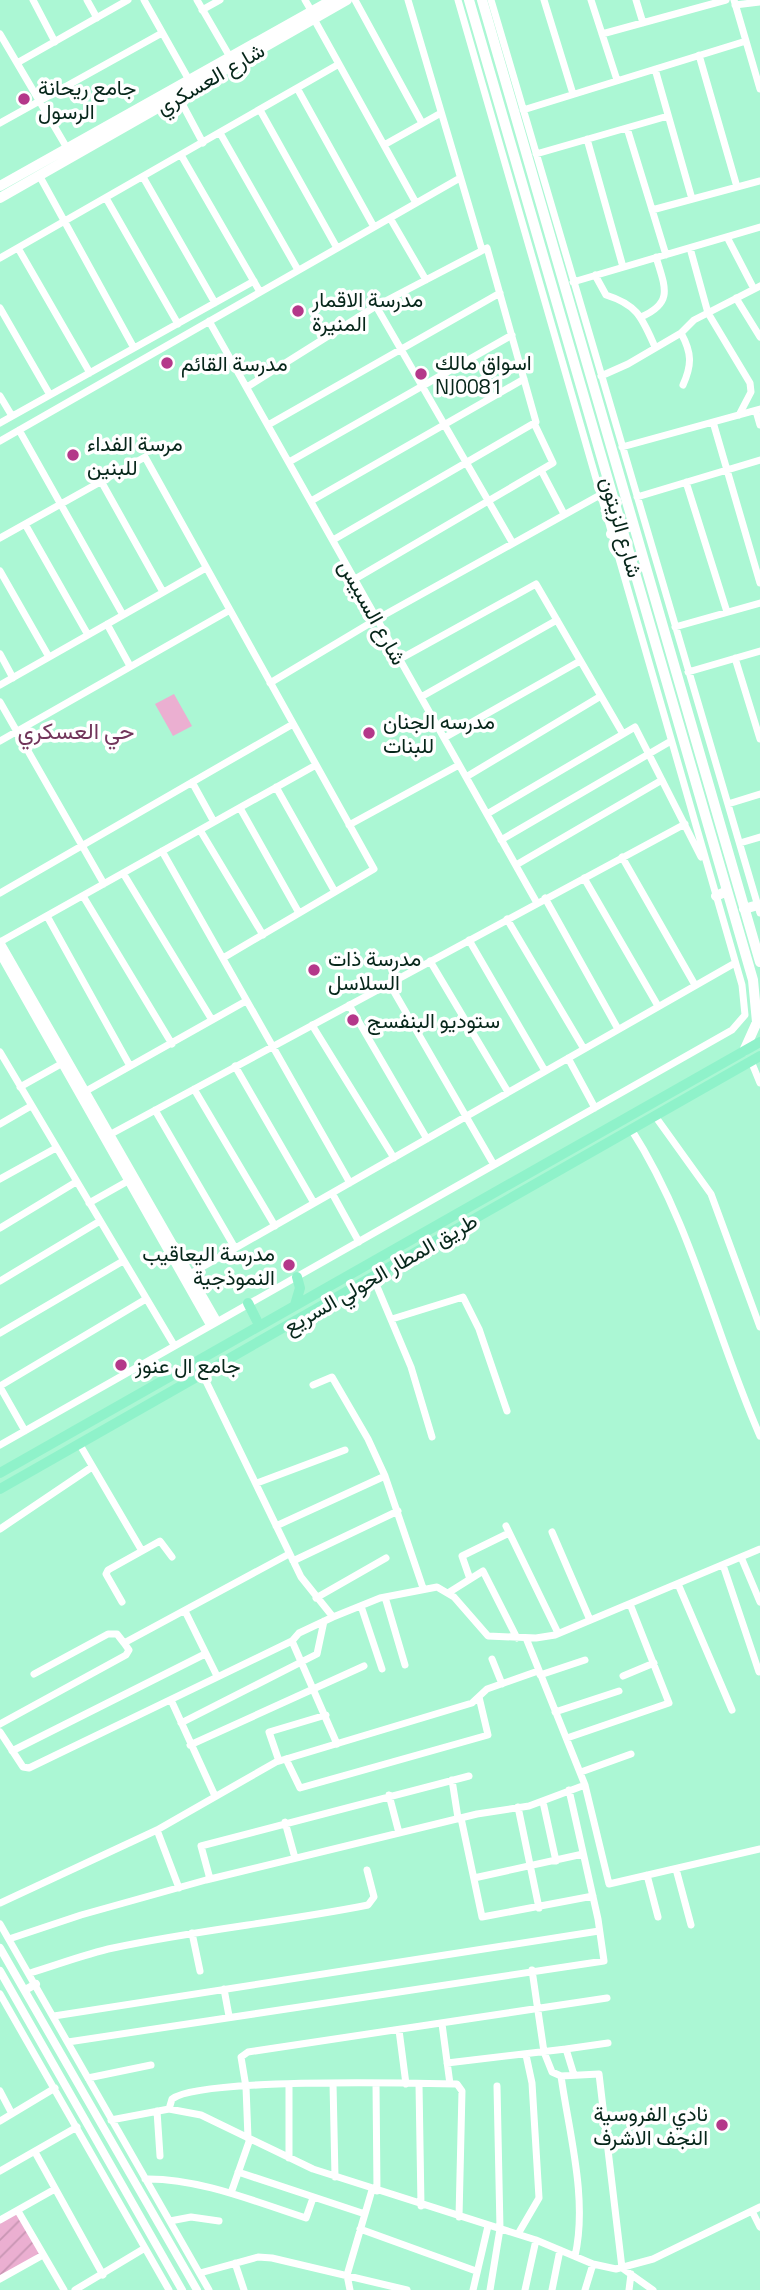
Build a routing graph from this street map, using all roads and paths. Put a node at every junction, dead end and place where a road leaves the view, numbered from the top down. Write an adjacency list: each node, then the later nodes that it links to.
1 (33, 0): 33 (street)
2 (87, 0): 27 (street)
3 (128, 0): 27 (street)
4 (144, 0): 29 (street)
5 (197, 0): 23 (street)
6 (220, 0): 23 (street)
7 (305, 0): 25 (street)
8 (332, 0): 25 (main road, شارع العسكري)
9 (347, 0): 25 (main road, شارع العسكري)
10 (355, 0): 55 (street)
11 (408, 0): 52 (street)
12 (461, 0): 26 (main road); 137 (street)
13 (469, 0): 26 (main road, شارع الزيتون)
14 (482, 0): 39 (main road, شارع الزيتون)
15 (491, 0): 51 (street)
16 (544, 0): 45 (street)
17 (591, 0): 31 (street)
18 (636, 0): 28 (street)
19 (683, 0): 24 (street)
20 (726, 0): 24 (street)
21 (735, 2): 22 (street); 32 (street)
22 (760, 2)
23 (202, 10): 35 (street)
24 (686, 11): 28 (street)
25 (313, 15): 35 (main road, شارع العسكري); 37 (street); 46 (main road, شارع العسكري)
26 (474, 16): 40 (main road, شارع الزيتون)
27 (97, 18): 33 (street)
28 (643, 23): 31 (street)
29 (162, 33): 41 (street); 49 (street)
30 (0, 34): 36 (street)
31 (602, 34): 42 (street)
32 (746, 41): 34 (street); 44 (street)
33 (55, 42): 36 (street)
34 (699, 55): 38 (street); 70 (street)
35 (230, 57): 41 (main road, شارع العسكري)
36 (17, 64): 49 (street)
37 (339, 64): 43 (street); 60 (street)
38 (655, 69): 42 (street); 53 (street)
39 (501, 72): 40 (main road); 47 (main road, شارع الزيتون)
40 (489, 75): 48 (main road, شارع الزيتون)
41 (189, 80): 61 (main road, شارع العسكري)
42 (617, 80): 45 (street)
43 (297, 88): 50 (street); 78 (street)
44 (760, 89)
45 (573, 94): 51 (street)
46 (178, 96): 59 (street); 64 (main road, شارع العسكري)
47 (508, 96): 48 (main road); 65 (main road, شارع الزيتون)
48 (497, 100): 134 (main road, شارع الزيتون)
49 (39, 101): 54 (street); 61 (street)
50 (260, 110): 57 (street); 82 (street)
51 (523, 110): 62 (street)
52 (441, 113): 55 (street); 67 (street)
53 (668, 116): 56 (street); 73 (street)
54 (0, 123)
55 (422, 123): 60 (street)
56 (627, 128): 58 (street); 75 (street)
57 (220, 133): 59 (street); 89 (street)
58 (587, 139): 62 (street); 88 (street)
59 (202, 143): 63 (street)
60 (384, 145): 74 (street)
61 (67, 148): 69 (main road, شارع العسكري)
62 (536, 154): 65 (street)
63 (181, 155): 66 (street); 92 (street)
64 (39, 175): 71 (main road, شارع العسكري); 77 (street)
65 (537, 176): 93 (street); 148 (main road, شارع الزيتون)
66 (143, 177): 72 (street); 98 (street)
67 (460, 178): 74 (street); 84 (street)
68 (760, 181): 70 (street)
69 (0, 186)
70 (737, 187): 73 (street)
71 (0, 198)
72 (106, 198): 77 (street); 104 (street)
73 (692, 200): 75 (street)
74 (416, 203): 76 (street)
75 (652, 210): 85 (street)
76 (390, 218): 78 (street); 91 (street)
77 (66, 222): 81 (street); 109 (street)
78 (374, 227): 82 (street)
79 (760, 227): 80 (street)
80 (727, 237): 83 (street); 94 (street)
81 (18, 248): 87 (street); 112 (street)
82 (337, 248): 89 (street)
83 (690, 248): 85 (street); 101 (street)
84 (482, 250): 91 (street); 96 (street)
85 (666, 255): 86 (street)
86 (656, 257): 88 (street); 102 (street)
87 (0, 258)
88 (623, 267): 90 (street)
89 (298, 270): 95 (street)
90 (595, 275): 93 (street); 102 (street)
91 (426, 280): 99 (street)
92 (254, 281): 95 (street); 98 (street)
93 (573, 282): 113 (street)
94 (757, 287): 97 (street)
95 (260, 292): 103 (street)
96 (500, 293): 106 (street); 110 (street)
97 (736, 298): 101 (street); 107 (street)
98 (215, 303): 104 (street)
99 (376, 306): 110 (street); 118 (street)
100 (0, 307): 119 (street)
101 (708, 313): 105 (street); 122 (street)
102 (641, 317): 108 (street)
103 (209, 321): 115 (street); 118 (street, شارع السبيس)
104 (178, 324): 109 (street)
105 (681, 333): 108 (street); 116 (street)
106 (512, 335): 114 (street); 117 (street)
107 (760, 337)
108 (655, 347): 113 (street)
109 (135, 348): 111 (street)
110 (400, 349): 117 (street); 128 (street)
111 (100, 367): 112 (street); 115 (street)
112 (90, 373): 119 (street)
113 (601, 376): 132 (street)
114 (524, 379): 126 (street); 127 (street)
115 (106, 380): 130 (street)
116 (683, 385)
117 (422, 386): 127 (street); 135 (street)
118 (247, 387): 128 (street, شارع السبيس)
119 (50, 395): 123 (street)
120 (0, 396): 123 (street)
121 (758, 410): 122 (street); 129 (street)
122 (739, 415): 124 (street)
123 (12, 416): 125 (street)
124 (713, 422): 132 (street); 139 (street)
125 (0, 423)
126 (534, 423): 136 (street); 138 (street)
127 (443, 424): 136 (street); 144 (street)
128 (268, 425): 135 (street, شارع السبيس)
129 (760, 425)
130 (19, 430): 131 (street); 146 (street)
131 (0, 441)
132 (622, 447): 143 (street)
133 (760, 460): 139 (street)
134 (603, 461): 137 (main road); 150 (main road, شارع الزيتون)
135 (289, 462): 144 (street, شارع السبيس)
136 (466, 463): 145 (street); 153 (street)
137 (591, 465): 142 (street)
138 (541, 470): 145 (street); 147 (street)
139 (727, 470): 141 (street); 155 (street)
140 (102, 481): 146 (street); 156 (street); 160 (street)
141 (686, 482): 143 (street); 163 (street)
142 (600, 495): 147 (street); 151 (street)
143 (637, 497): 148 (street)
144 (311, 501): 153 (street, شارع السبيس)
145 (488, 501): 154 (street); 158 (street)
146 (61, 503): 149 (street); 164 (street)
147 (564, 514): 154 (street)
148 (637, 519): 165 (main road, شارع الزيتون); 169 (street)
149 (25, 524): 152 (street); 170 (street)
150 (623, 529): 151 (main road); 165 (main road, شارع الزيتون)
151 (611, 534): 188 (street)
152 (0, 538)
153 (333, 540): 158 (street, شارع السبيس)
154 (512, 542): 166 (street)
155 (756, 552): 159 (street)
156 (206, 568): 160 (street); 162 (street)
157 (0, 571): 174 (street)
158 (355, 579): 166 (street, شارع السبيس)
159 (760, 583)
160 (163, 592): 164 (street)
161 (760, 603): 163 (street)
162 (230, 610): 178 (street); 181 (street)
163 (727, 612): 169 (street)
164 (123, 615): 168 (street)
165 (654, 618): 171 (main road, شارع الزيتون)
166 (377, 619): 176 (street, شارع السبيس); 181 (street)
167 (557, 620): 176 (street); 177 (street); 184 (street)
168 (107, 624): 170 (street); 178 (street)
169 (675, 627): 179 (street)
170 (88, 635): 174 (street)
171 (661, 643): 187 (main road, شارع الزيتون); 196 (main road, شارع الزيتون)
172 (760, 651): 175 (street)
173 (0, 654): 180 (street)
174 (49, 657): 180 (street)
175 (735, 658): 179 (street); 193 (street)
176 (400, 659): 184 (street, شارع السبيس)
177 (580, 660): 183 (street); 191 (street)
178 (130, 666): 189 (street)
179 (688, 671): 192 (street)
180 (13, 678): 182 (street)
181 (270, 683): 186 (street)
182 (0, 685)
183 (601, 696): 190 (street); 200 (street)
184 (421, 697): 191 (street, شارع السبيس)
185 (0, 702): 189 (street)
186 (293, 724): 198 (street); 202 (street)
187 (679, 726): 188 (main road); 223 (main road, شارع الزيتون)
188 (668, 730): 195 (street)
189 (17, 732): 194 (street); 215 (street)
190 (623, 734): 197 (street); 207 (street)
191 (444, 738): 199 (street, شارع السبيس)
192 (708, 739): 196 (main road); 205 (street)
193 (760, 739)
194 (0, 741)
195 (671, 741): 197 (street); 219 (street)
196 (696, 743): 230 (main road, شارع الزيتون)
197 (648, 753): 201 (street); 213 (street)
198 (316, 765): 203 (street); 210 (street)
199 (459, 765): 200 (street, شارع السبيس); 210 (street)
200 (466, 777): 207 (street, شارع السبيس)
201 (662, 780): 209 (street); 218 (street)
202 (192, 782): 208 (street); 215 (street)
203 (276, 788): 206 (street); 224 (street)
204 (760, 794): 205 (street)
205 (728, 804): 214 (street)
206 (240, 808): 208 (street); 232 (street)
207 (487, 814): 213 (street, شارع السبيس)
208 (214, 822): 211 (street)
209 (685, 824): 217 (street); 219 (street)
210 (349, 825): 224 (street)
211 (200, 830): 216 (street); 235 (street)
212 (760, 837): 214 (street)
213 (501, 840): 218 (street, شارع السبيس)
214 (740, 843): 231 (street)
215 (82, 846): 222 (street); 225 (street)
216 (162, 851): 220 (street); 239 (street)
217 (622, 857): 221 (street); 246 (street)
218 (516, 865): 229 (street, شارع السبيس)
219 (709, 872): 227 (street)
220 (123, 873): 222 (street); 251 (street)
221 (584, 877): 228 (street); 250 (street)
222 (104, 884): 226 (street)
223 (727, 891): 227 (main road); 242 (main road, شارع الزيتون)
224 (335, 892): 232 (street)
225 (0, 893)
226 (83, 896): 233 (street); 255 (street)
227 (716, 896): 243 (street)
228 (545, 898): 229 (street); 253 (street)
229 (537, 903): 234 (street)
230 (744, 909): 231 (main road); 240 (main road, شارع الزيتون)
231 (759, 909)
232 (299, 914): 235 (street)
233 (47, 916): 237 (street); 263 (street)
234 (506, 919): 236 (street); 257 (street)
235 (262, 934): 239 (street)
236 (469, 940): 241 (street); 266 (street)
237 (0, 942): 244 (street)
238 (0, 954): 244 (street)
239 (223, 958): 248 (street)
240 (760, 960): 242 (main road)
241 (430, 961): 245 (street); 272 (street)
242 (748, 961): 259 (main road, شارع الزيتون)
243 (735, 963): 246 (street); 274 (street)
244 (18, 979): 247 (street)
245 (389, 983): 249 (street); 276 (street)
246 (695, 985): 250 (street)
247 (27, 995): 262 (street); 271 (street)
248 (246, 1001): 251 (street); 256 (street)
249 (349, 1005): 252 (street); 281 (street)
250 (658, 1006): 253 (street)
251 (212, 1020): 255 (street)
252 (312, 1025): 256 (street); 283 (street)
253 (618, 1029): 257 (street)
254 (760, 1042): 259 (highway, طريق المطار الحولي السريع)
255 (172, 1044): 263 (street)
256 (272, 1047): 264 (street); 288 (street)
257 (584, 1049): 260 (street)
258 (0, 1052): 265 (street)
259 (741, 1053): 304 (highway, طريق المطار الحولي السريع)
260 (568, 1058): 266 (street); 274 (street)
261 (755, 1058): 268 (street); 277 (highway, طريق المطار الحولي السريع)
262 (61, 1064): 269 (street); 286 (street)
263 (130, 1066): 271 (street)
264 (235, 1066): 270 (street); 291 (street)
265 (9, 1067): 267 (street); 269 (street)
266 (545, 1071): 272 (street)
267 (0, 1073)
268 (760, 1083)
269 (20, 1087): 273 (street)
270 (194, 1089): 275 (street); 293 (street)
271 (86, 1091): 280 (street)
272 (508, 1092): 276 (street)
273 (32, 1106): 278 (street); 282 (street)
274 (595, 1108): 284 (street)
275 (155, 1110): 280 (street); 296 (street)
276 (466, 1116): 281 (street); 284 (street)
277 (655, 1116): 279 (highway, طريق المطار الحولي السريع); 308 (street)
278 (0, 1124)
279 (631, 1129): 300 (highway, طريق المطار الحولي السريع); 319 (street)
280 (111, 1134): 298 (street)
281 (427, 1139): 283 (street)
282 (56, 1148): 285 (street); 287 (street)
283 (394, 1158): 288 (street)
284 (494, 1165): 295 (street)
285 (0, 1179)
286 (128, 1181): 290 (street); 306 (street)
287 (76, 1182): 290 (street); 294 (street)
288 (350, 1183): 289 (street)
289 (332, 1193): 291 (street); 295 (street)
290 (89, 1203): 292 (street)
291 (314, 1203): 293 (street)
292 (100, 1221): 297 (street); 301 (street)
293 (275, 1226): 296 (street)
294 (0, 1228)
295 (359, 1242): 299 (street)
296 (235, 1248): 298 (street)
297 (123, 1261): 302 (street); 309 (street)
298 (190, 1274): 306 (street)
299 (297, 1277): 303 (street); 304 (highway)
300 (373, 1277): 305 (street); 311 (highway, طريق المطار الحولي السريع)
301 (0, 1281)
302 (146, 1299): 310 (street); 313 (street)
303 (248, 1303): 306 (street); 307 (highway)
304 (295, 1305): 307 (highway, طريق المطار الحولي السريع)
305 (392, 1319): 315 (street); 321 (street)
306 (213, 1323): 310 (street)
307 (259, 1325): 314 (highway, طريق المطار الحولي السريع)
308 (760, 1327)
309 (0, 1333)
310 (174, 1345): 318 (street)
311 (203, 1375): 316 (highway, طريق المطار الحولي السريع); 328 (street)
312 (313, 1385): 327 (street)
313 (0, 1387): 318 (street)
314 (113, 1408): 316 (highway); 317 (highway, طريق المطار الحولي السريع)
315 (507, 1411)
316 (120, 1422): 320 (highway, طريق المطار الحولي السريع)
317 (86, 1423): 320 (highway); 326 (highway, طريق المطار الحولي السريع)
318 (25, 1431): 322 (street)
319 (760, 1436)
320 (94, 1437): 323 (highway, طريق المطار الحولي السريع)
321 (432, 1437)
322 (0, 1445)
323 (80, 1445): 325 (street); 329 (highway, طريق المطار الحولي السريع)
324 (345, 1450): 328 (street)
325 (92, 1467): 332 (street); 335 (street)
326 (0, 1473)
327 (384, 1476): 330 (street); 331 (street)
328 (257, 1483): 331 (street)
329 (0, 1489)
330 (398, 1511): 336 (street); 343 (street)
331 (276, 1525): 336 (street)
332 (0, 1529)
333 (552, 1532): 353 (street)
334 (760, 1549): 337 (street)
335 (142, 1551): 338 (street); 347 (street)
336 (291, 1557): 346 (street); 351 (street)
337 (741, 1557): 340 (street); 348 (street)
338 (172, 1558)
339 (386, 1558): 346 (street)
340 (723, 1565): 342 (street); 368 (street)
341 (470, 1579): 344 (street); 355 (street); 356 (street)
342 (678, 1584): 349 (street); 378 (street)
343 (423, 1588): 344 (street); 345 (street)
344 (448, 1593): 356 (street)
345 (385, 1597): 350 (street); 365 (street)
346 (316, 1598): 352 (street)
347 (122, 1602)
348 (760, 1602)
349 (630, 1604): 353 (street); 363 (street)
350 (360, 1606): 352 (street); 367 (street)
351 (185, 1611): 359 (street); 360 (street)
352 (333, 1617): 354 (street)
353 (590, 1620): 355 (street)
354 (324, 1621): 358 (street); 364 (street)
355 (558, 1633): 357 (street)
356 (517, 1638): 357 (street)
357 (526, 1638): 369 (street)
358 (292, 1641): 364 (street); 371 (street)
359 (124, 1643): 370 (street); 382 (street)
360 (205, 1654): 371 (street); 387 (street)
361 (492, 1659): 373 (street)
362 (585, 1660): 369 (street)
363 (654, 1663): 372 (street); 384 (street)
364 (302, 1665): 374 (street); 381 (street)
365 (405, 1665)
366 (364, 1666): 374 (street)
367 (382, 1669)
368 (759, 1672)
369 (539, 1673): 373 (street); 379 (street)
370 (34, 1674)
371 (217, 1676): 377 (street)
372 (623, 1676)
373 (502, 1684): 376 (street)
374 (313, 1687): 380 (street); 386 (street)
375 (619, 1691): 379 (street)
376 (479, 1698): 385 (street); 389 (street)
377 (171, 1700): 381 (street); 387 (street)
378 (732, 1710)
379 (555, 1712): 384 (street)
380 (326, 1715): 385 (street); 389 (street)
381 (181, 1723): 386 (street)
382 (0, 1724)
383 (2, 1738): 387 (street)
384 (567, 1738): 390 (street)
385 (337, 1744): 389 (street)
386 (190, 1745): 396 (street)
387 (12, 1751)
388 (631, 1754): 390 (street)
389 (282, 1760): 396 (street)
390 (581, 1772): 393 (street)
391 (468, 1776): 392 (street)
392 (452, 1780): 395 (street); 399 (street)
393 (585, 1785): 394 (street); 410 (street)
394 (569, 1790): 397 (street); 404 (street)
395 (389, 1795): 400 (street); 402 (street)
396 (215, 1796): 401 (street)
397 (543, 1802): 398 (street); 406 (street)
398 (518, 1807): 399 (street); 407 (street)
399 (460, 1818): 402 (street); 411 (street)
400 (285, 1822): 405 (street); 412 (street)
401 (157, 1830): 413 (street); 415 (street)
402 (399, 1833): 405 (street)
403 (760, 1849): 408 (street)
404 (583, 1854): 406 (street); 414 (street)
405 (295, 1858): 412 (street)
406 (556, 1861): 407 (street)
407 (530, 1867): 411 (street); 416 (street)
408 (676, 1869): 410 (street); 419 (street)
409 (367, 1870): 421 (street)
410 (647, 1875): 417 (street)
411 (474, 1878): 416 (street)
412 (210, 1879): 413 (street)
413 (178, 1888): 422 (street)
414 (593, 1896): 416 (street); 420 (street)
415 (0, 1903)
416 (539, 1908)
417 (658, 1917)
418 (0, 1924): 422 (street)
419 (691, 1924)
420 (599, 1931): 424 (street); 429 (street)
421 (192, 1933): 426 (street); 427 (street)
422 (9, 1939): 427 (street)
423 (0, 1948): 430 (street)
424 (532, 1970): 433 (street); 437 (street)
425 (0, 1971): 441 (street)
426 (200, 1971)
427 (30, 1973): 428 (street)
428 (36, 1984): 430 (street); 436 (street)
429 (224, 1989): 436 (street); 437 (street)
430 (25, 1990): 439 (street)
431 (0, 1994): 434 (street)
432 (607, 1998): 433 (street)
433 (538, 2009): 438 (street); 447 (street)
434 (9, 2010): 435 (street); 462 (street)
435 (0, 2016)
436 (54, 2016): 442 (street)
437 (229, 2016): 442 (street)
438 (442, 2024): 440 (street); 449 (street)
439 (46, 2026): 441 (street); 444 (street)
440 (398, 2030): 456 (street); 461 (street)
441 (35, 2032): 446 (street)
442 (68, 2042): 453 (street)
443 (608, 2043): 445 (street)
444 (57, 2044): 446 (street); 473 (street)
445 (566, 2049): 447 (street); 451 (street)
446 (46, 2050): 475 (street)
447 (544, 2052): 448 (street); 452 (street)
448 (526, 2055): 449 (street); 501 (street)
449 (447, 2063): 458 (street)
450 (151, 2066): 453 (street)
451 (574, 2075): 452 (street); 509 (street)
452 (562, 2076): 506 (street)
453 (88, 2078): 468 (street)
454 (333, 2083): 455 (street); 459 (street); 478 (street)
455 (376, 2083): 456 (street); 483 (street)
456 (406, 2084): 457 (street)
457 (419, 2084): 458 (street); 487 (street)
458 (450, 2084): 493 (street)
459 (289, 2085): 461 (street); 474 (street)
460 (498, 2086): 500 (street)
461 (247, 2087): 464 (street); 470 (street)
462 (55, 2088): 466 (street); 469 (street)
463 (0, 2091): 466 (street)
464 (169, 2109): 465 (street); 470 (street)
465 (157, 2111): 468 (street); 472 (street)
466 (12, 2114): 467 (street)
467 (0, 2120)
468 (111, 2120): 479 (street)
469 (77, 2127): 471 (street); 503 (street)
470 (248, 2138): 474 (street); 477 (street)
471 (35, 2152): 476 (street); 482 (street)
472 (160, 2156)
473 (122, 2158): 475 (street); 480 (street)
474 (289, 2158): 478 (street)
475 (111, 2165): 481 (street)
476 (0, 2171)
477 (238, 2172): 484 (street); 485 (street)
478 (335, 2177): 483 (street)
479 (145, 2179): 484 (street); 486 (street)
480 (134, 2180): 481 (street); 489 (street)
481 (122, 2186): 518 (street)
482 (55, 2189): 490 (street); 513 (street)
483 (374, 2190): 487 (street); 492 (street)
484 (231, 2193): 485 (street)
485 (313, 2198): 492 (street)
486 (160, 2205): 489 (street); 495 (street)
487 (421, 2206): 493 (street)
488 (760, 2207): 491 (street)
489 (151, 2210): 515 (street)
490 (18, 2211): 494 (street); 505 (street)
491 (752, 2211): 498 (street); 509 (street)
492 (365, 2214): 499 (street)
493 (459, 2217): 497 (street)
494 (0, 2220)
495 (170, 2221): 496 (street); 511 (street)
496 (219, 2221)
497 (488, 2226): 500 (street); 510 (street)
498 (760, 2227)
499 (360, 2229): 510 (street); 514 (street)
500 (500, 2229): 501 (street); 529 (street)
501 (518, 2234): 502 (street)
502 (536, 2240): 504 (street); 530 (street)
503 (145, 2248): 513 (street); 521 (street)
504 (560, 2250): 506 (street); 531 (street)
505 (43, 2255): 516 (street); 519 (street)
506 (576, 2256): 508 (street)
507 (235, 2263): 511 (street); 514 (street); 524 (street)
508 (593, 2264): 509 (street); 532 (street)
509 (622, 2268): 512 (street)
510 (476, 2271): 528 (street)
511 (200, 2273): 523 (street)
512 (631, 2274): 533 (street); 534 (street)
513 (103, 2275): 520 (street)
514 (347, 2275): 517 (street); 525 (street)
515 (189, 2276): 518 (street); 522 (street)
516 (0, 2279)
517 (369, 2280): 526 (street); 527 (street)
518 (180, 2287)
519 (64, 2290)
520 (75, 2290)
521 (167, 2290)
522 (197, 2290)
523 (209, 2290)
524 (244, 2290)
525 (350, 2290)
526 (370, 2290)
527 (407, 2290)
528 (473, 2290)
529 (491, 2290)
530 (525, 2290)
531 (552, 2290)
532 (585, 2290)
533 (629, 2290)
534 (653, 2290)

